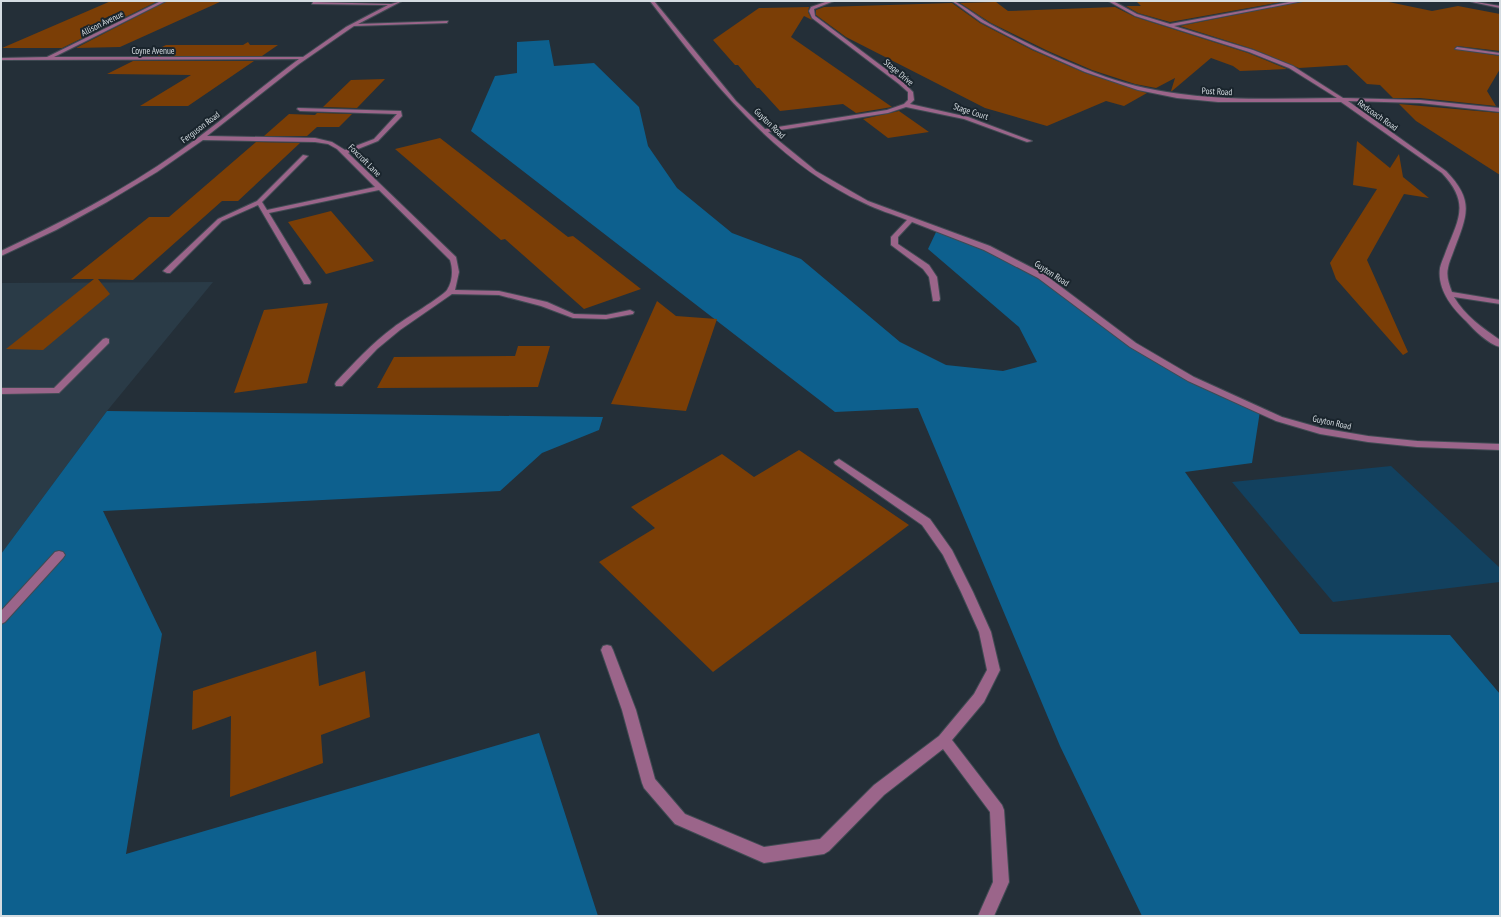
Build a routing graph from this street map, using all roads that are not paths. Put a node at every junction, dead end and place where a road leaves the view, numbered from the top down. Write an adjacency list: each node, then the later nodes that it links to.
1 (164, 1): 19 (street, Allison Avenue)
2 (400, 1): 10 (street, Ferguson Road)
3 (652, 1): 26 (street, Guyton Road)
4 (832, 1): 23 (street, Stage Drive)
5 (954, 1): 22 (street, Post Road)
6 (1110, 1): 16 (street, Redcoach Road)
7 (1301, 1): 16 (street)
8 (1472, 1): 11 (street)
9 (313, 3): 10 (street)
10 (393, 4): 12 (street, Ferguson Road)
11 (1500, 6)
12 (362, 19): 14 (street); 15 (street, Ferguson Road)
13 (447, 22): 14 (street)
14 (388, 24): 15 (street)
15 (352, 25): 20 (street, Ferguson Road)
16 (1169, 26): 22 (street, Redcoach Road)
17 (1457, 48): 18 (street)
18 (1500, 54)
19 (48, 58): 20 (street, Coyne Avenue); 21 (street, Coyne Avenue)
20 (306, 58): 27 (street, Ferguson Road)
21 (1, 59)
22 (1342, 100): 25 (street, Post Road); 39 (street, Redcoach Road)
23 (906, 105): 26 (street); 28 (street, Stage Court)
24 (300, 109): 29 (street)
25 (1500, 110)
26 (765, 131): 34 (street, Guyton Road)
27 (202, 138): 29 (street, Foxcroft Lane); 35 (street, Ferguson Road)
28 (1029, 141)
29 (345, 152): 31 (street, Foxcroft Lane)
30 (305, 156): 32 (street)
31 (380, 188): 33 (street); 38 (street, Foxcroft Lane)
32 (259, 202): 33 (street); 36 (street)
33 (265, 212): 37 (street)
34 (910, 220): 40 (street); 47 (street, Guyton Road)
35 (1, 254)
36 (167, 271)
37 (307, 282)
38 (450, 292): 42 (street); 45 (street)
39 (1449, 294): 41 (street); 44 (street, Redcoach Road)
40 (936, 298)
41 (1500, 302)
42 (630, 312)
43 (106, 341): 46 (street)
44 (1500, 344)
45 (339, 384)
46 (1, 391)
47 (1500, 447)
48 (839, 462): 52 (street)
49 (59, 555): 50 (street)
50 (1, 619)
51 (607, 650): 52 (street)
52 (944, 740): 53 (street)
53 (986, 916)

